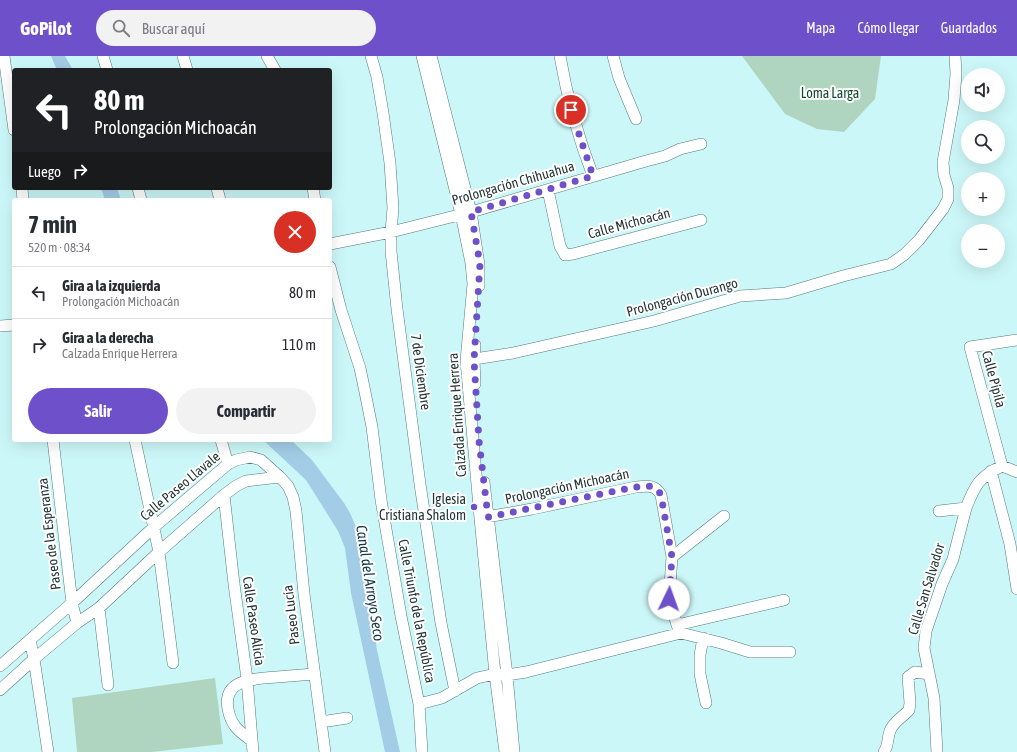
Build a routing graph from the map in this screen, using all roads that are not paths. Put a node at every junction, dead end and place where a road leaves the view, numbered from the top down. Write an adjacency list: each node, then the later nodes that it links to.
1 (4, 56): 13 (street)
2 (103, 56): 10 (street)
3 (183, 56): 11 (street)
4 (267, 56): 12 (street)
5 (371, 56): 20 (street, 7 de Diciembre)
6 (431, 56): 18 (street, Calzada Enrique Herrera)
7 (560, 56): 16 (street)
8 (613, 56): 14 (street)
9 (955, 56): 26 (street, Prolongación Durango)
10 (106, 68)
11 (186, 68)
12 (274, 68)
13 (12, 115)
14 (636, 119)
15 (701, 144): 16 (street, Prolongación Chihuahua)
16 (593, 176): 17 (street, Prolongación Chihuahua)
17 (548, 190): 18 (street, Prolongación Chihuahua); 19 (street, Calle Michoacán)
18 (466, 213): 20 (street, Prolongación Chihuahua); 26 (street, Calzada Enrique Herrera)
19 (701, 220)
20 (391, 232): 21 (street, Prolongación Chihuahua); 60 (street, 7 de Diciembre)
21 (332, 244)
22 (332, 274): 62 (street, Calle Triunfo de la República)
23 (12, 325): 24 (street)
24 (0, 326)
25 (1017, 340): 31 (street, Calle Pípila)
26 (470, 360): 38 (street, Calzada Enrique Herrera)
27 (53, 442): 44 (street, Paseo de la Esperanza)
28 (135, 442): 39 (street)
29 (222, 442): 30 (street)
30 (228, 464): 33 (street, Calle Paseo Llavale); 39 (street, Calle Paseo Llavale)
31 (997, 469): 32 (street); 35 (street, Calle San Salvador); 42 (street, Calle Pípila)
32 (1017, 472)
33 (280, 477): 34 (street); 54 (street, Paseo Lucía)
34 (224, 494): 40 (street); 57 (street, Calle Paseo Alicia)
35 (966, 508): 36 (street); 56 (street, Calle San Salvador)
36 (939, 511)
37 (724, 516): 41 (street)
38 (484, 518): 41 (street, Prolongación Michoacán); 55 (street, Calzada Enrique Herrera)
39 (154, 527): 40 (street); 44 (street, Calle Paseo Llavale)
40 (159, 552): 45 (street); 52 (street)
41 (672, 557): 47 (street)
42 (1017, 589)
43 (784, 600): 47 (street)
44 (72, 603): 46 (street, Paseo de la Esperanza); 49 (street, Calle Paseo Llavale)
45 (99, 608): 46 (street); 58 (street)
46 (77, 624): 51 (street)
47 (679, 629): 48 (street); 55 (street)
48 (703, 638): 50 (street); 61 (street)
49 (30, 640): 51 (street); 53 (street, Calle Paseo Llavale)
50 (790, 652)
51 (34, 659): 59 (street); 66 (street)
52 (173, 663)
53 (0, 667): 59 (street)
54 (314, 674): 57 (street); 64 (street, Paseo Lucía)
55 (501, 674): 60 (street); 70 (street, Calzada Enrique Herrera); 71 (street, Calzada Enrique Herrera)
56 (929, 674): 72 (street); 73 (street, Calle San Salvador)
57 (247, 680): 65 (street, Calle Paseo Alicia); 65 (street)
58 (108, 685)
59 (2, 689)
60 (455, 691): 62 (street)
61 (706, 702)
62 (419, 704): 69 (street, Calle Triunfo de la República)
63 (347, 718): 64 (street)
64 (321, 722): 68 (street, Paseo Lucía)
65 (251, 740): 67 (street, Calle Paseo Alicia)
66 (48, 752)
67 (253, 752)
68 (325, 752)
69 (422, 752)
70 (505, 752)
71 (514, 752)
72 (884, 752)
73 (937, 752)

